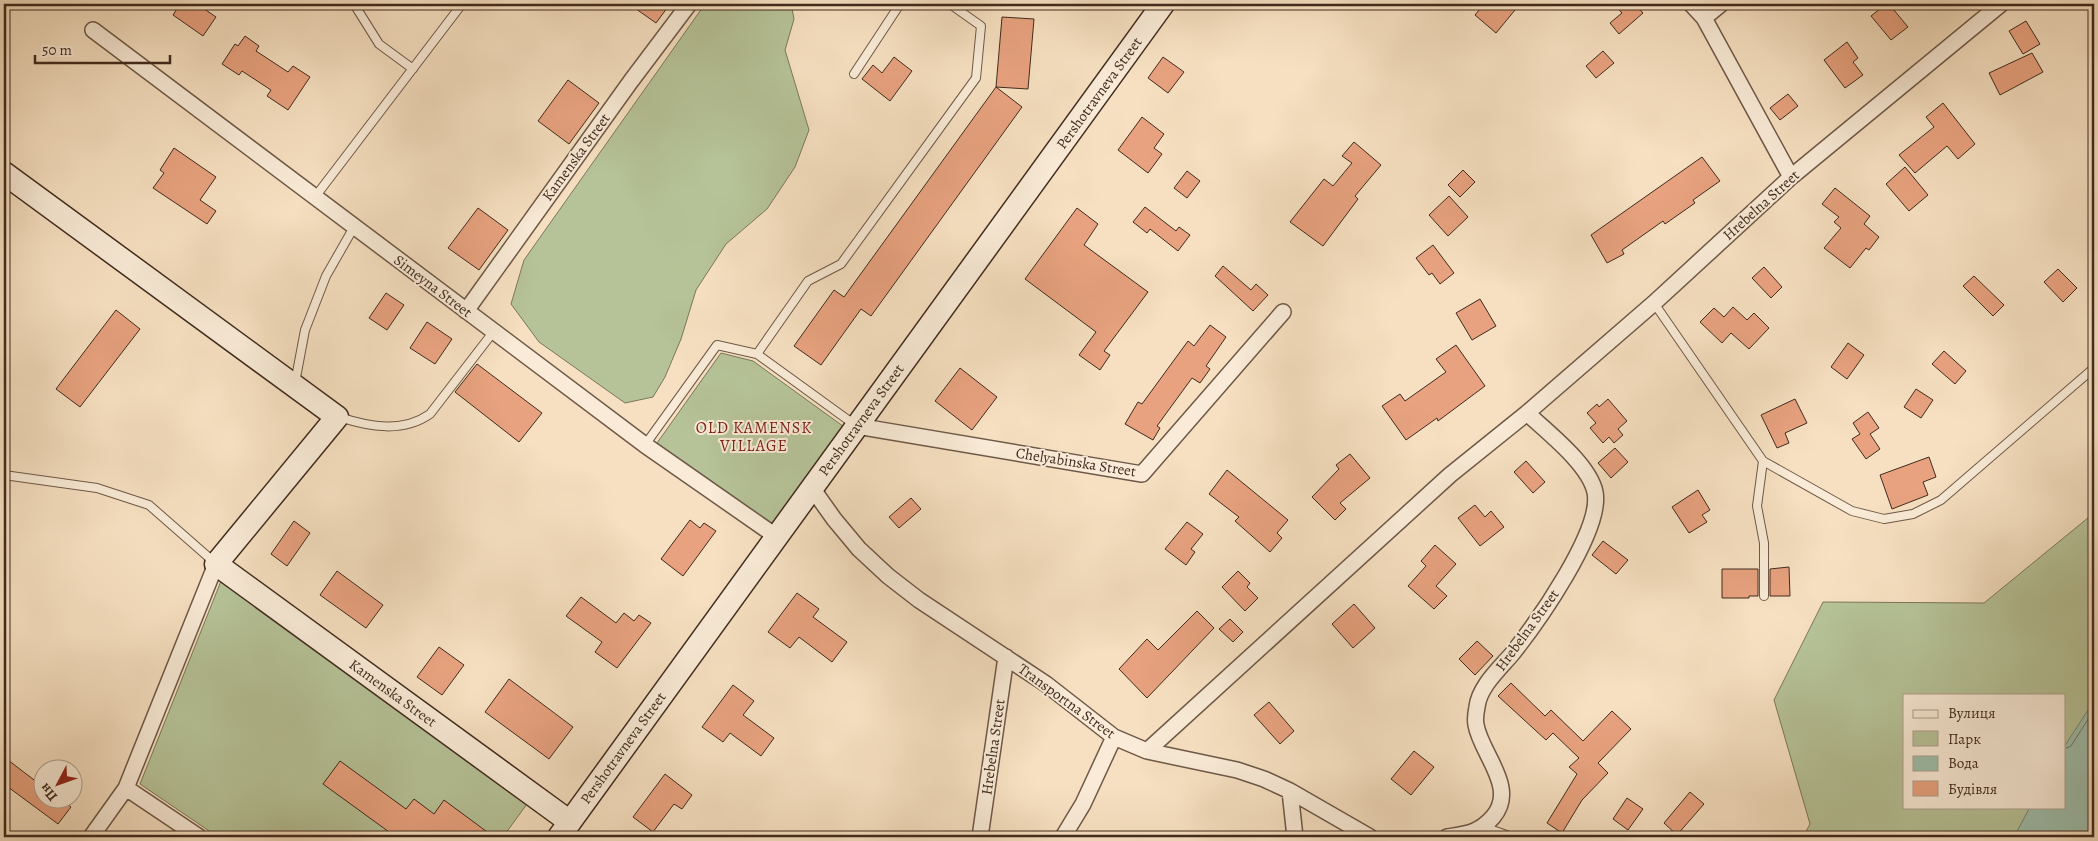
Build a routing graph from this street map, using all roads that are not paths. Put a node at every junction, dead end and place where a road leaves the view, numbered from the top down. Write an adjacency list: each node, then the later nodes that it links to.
1 (354, 4): 12 (lane)
2 (462, 4): 12 (lane)
3 (688, 4): 19 (street, Kamenska Street)
4 (900, 4): 13 (lane)
5 (950, 4): 22 (lane)
6 (1163, 4): 27 (street, Pershotravneva Street)
7 (1691, 4): 10 (street)
8 (1721, 4): 10 (street)
9 (2001, 4): 15 (street, Hrebelna Street)
10 (1704, 18): 15 (street)
11 (93, 30): 16 (street, Simeyna Street)
12 (413, 69): 16 (lane)
13 (854, 74)
14 (4, 173): 24 (street)
15 (1791, 177): 18 (street, Hrebelna Street)
16 (315, 198): 17 (street, Simeyna Street)
17 (354, 227): 19 (street, Simeyna Street); 24 (lane)
18 (1654, 303): 25 (street, Hrebelna Street); 29 (lane)
19 (466, 311): 21 (street, Simeyna Street)
20 (1283, 312): 27 (street, Chelyabinska Street)
21 (494, 331): 26 (lane); 28 (street, Simeyna Street)
22 (757, 354): 27 (lane); 28 (lane)
23 (2094, 368): 29 (lane)
24 (294, 385): 26 (street)
25 (1527, 413): 37 (street, Hrebelna Street); 40 (street, Hrebelna Street)
26 (338, 417): 33 (street)
27 (857, 426): 31 (street, Pershotravneva Street)
28 (645, 445): 32 (street, Simeyna Street)
29 (1763, 461): 34 (lane)
30 (4, 475): 33 (lane)
31 (812, 488): 32 (street, Pershotravneva Street); 35 (street, Transportna Street)
32 (777, 537): 41 (street, Pershotravneva Street)
33 (216, 564): 38 (street); 41 (street, Kamenska Street)
34 (1764, 596)
35 (1006, 657): 36 (street, Transportna Street); 46 (street, Hrebelna Street)
36 (1114, 737): 37 (street, Transportna Street); 47 (street)
37 (1147, 751): 39 (street, Transportna Street)
38 (126, 788): 44 (street); 45 (street)
39 (1290, 790): 48 (street); 49 (street, Transportna Street)
40 (1484, 827): 50 (street); 51 (lane)
41 (564, 830)
42 (4, 834): 43 (lane)
43 (8, 837)
44 (91, 837)
45 (199, 837)
46 (980, 837)
47 (1063, 837)
48 (1295, 837)
49 (1370, 837)
50 (1447, 837)
51 (1512, 837)

